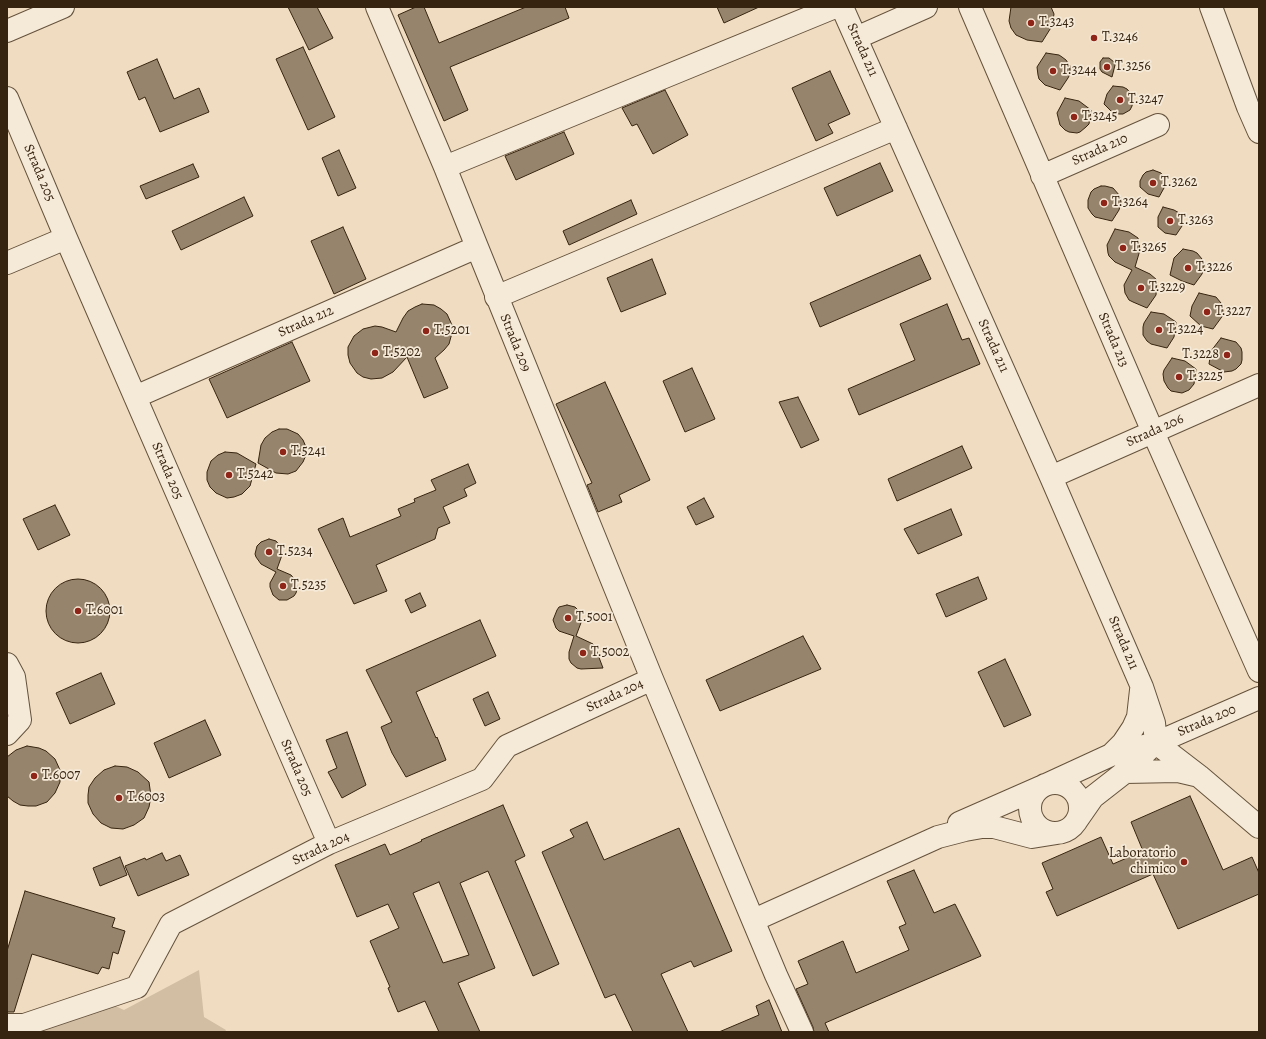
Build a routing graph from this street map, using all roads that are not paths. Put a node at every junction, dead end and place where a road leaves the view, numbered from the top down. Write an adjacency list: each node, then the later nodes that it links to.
1 (63, 7): 8 (lane)
2 (377, 7): 14 (lane, Strada 209)
3 (835, 7): 14 (lane)
4 (842, 7): 9 (lane, Strada 211)
5 (926, 7): 9 (lane)
6 (970, 7): 15 (lane, Strada 213)
7 (1211, 7): 13 (lane)
8 (7, 31)
9 (856, 38): 12 (lane, Strada 211)
10 (7, 98): 16 (lane, Strada 205)
11 (1158, 125): 15 (lane, Strada 210)
12 (896, 128): 19 (lane); 23 (lane, Strada 211)
13 (1259, 132)
14 (445, 167): 17 (lane, Strada 209)
15 (1042, 176): 22 (lane, Strada 213)
16 (66, 238): 18 (lane); 21 (lane, Strada 205)
17 (477, 248): 19 (lane, Strada 209); 21 (lane, Strada 212)
18 (7, 263)
19 (496, 297): 26 (lane, Strada 209)
20 (1259, 385): 22 (lane, Strada 206)
21 (135, 397): 39 (lane, Strada 205)
22 (1153, 432): 23 (lane, Strada 206); 25 (lane, Strada 213)
23 (1051, 478): 27 (lane, Strada 211)
24 (7, 664): 29 (lane)
25 (1259, 671)
26 (652, 679): 39 (lane, Strada 204); 40 (lane, Strada 209)
27 (1142, 687): 30 (lane, Strada 211); 31 (lane, Strada 211)
28 (1259, 698): 30 (lane, Strada 200)
29 (7, 734)
30 (1156, 743): 31 (lane); 32 (lane); 33 (lane)
31 (1111, 755): 34 (lane)
32 (1125, 772): 33 (lane); 35 (lane)
33 (1199, 776): 36 (lane)
34 (1044, 786): 35 (lane); 37 (lane); 38 (lane)
35 (1077, 820): 37 (lane)
36 (1259, 827)
37 (1056, 833): 38 (lane)
38 (938, 838): 40 (lane)
39 (329, 843): 41 (lane, Strada 204)
40 (754, 920): 42 (lane, Strada 209)
41 (7, 1025)
42 (802, 1032)

